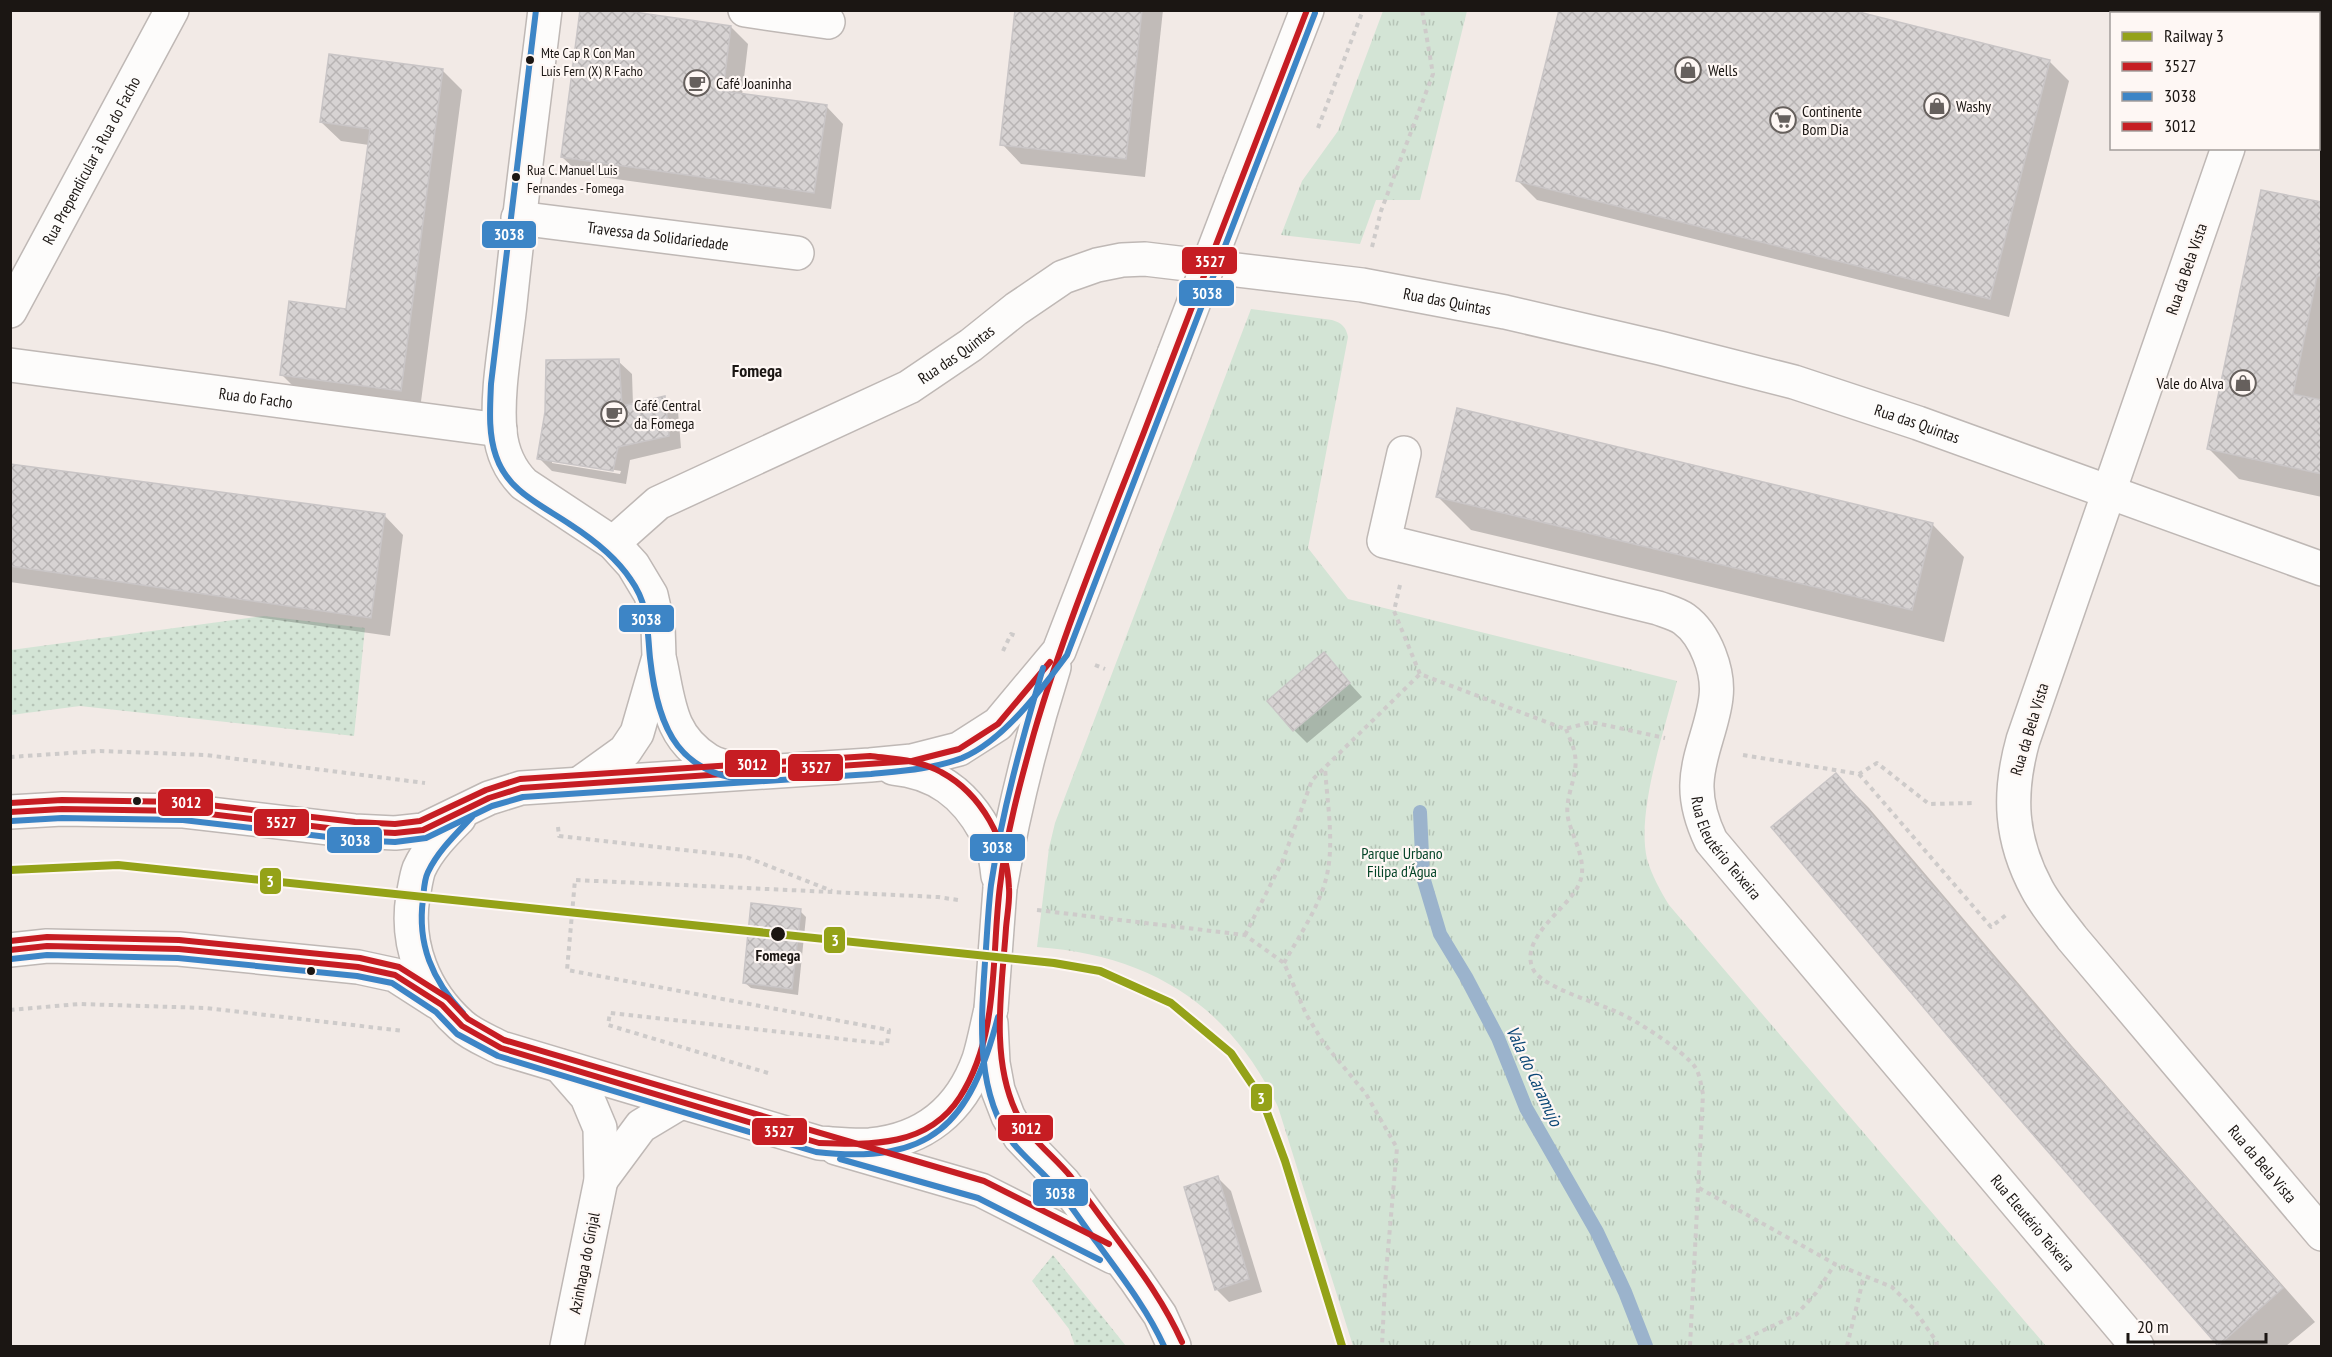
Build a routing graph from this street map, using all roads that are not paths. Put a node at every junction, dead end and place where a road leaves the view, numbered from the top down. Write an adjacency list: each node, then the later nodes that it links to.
1 (172, 10): 9 (street, Rua Prependicular à Rua do Facho)
2 (545, 10): 7 (street)
3 (745, 10): 5 (street)
4 (1307, 10): 16 (street, bridge)
5 (828, 22)
6 (2227, 150): 13 (street, Rua da Bela Vista)
7 (518, 218): 8 (street, Travessa da Solidariedade); 11 (street)
8 (797, 253)
9 (10, 311)
10 (10, 365): 11 (street, Rua do Facho)
11 (500, 430): 14 (street)
12 (1404, 453): 35 (street, Rua Eleutério Teixeira)
13 (2109, 491): 14 (street, Rua das Quintas); 15 (street, Rua das Quintas); 31 (street, Rua da Bela Vista)
14 (613, 543): 17 (street)
15 (2322, 569)
16 (1059, 651): 18 (street); 23 (street)
17 (659, 657): 19 (street); 20 (street)
18 (870, 765): 19 (street); 23 (street)
19 (749, 772): 20 (street)
20 (579, 784): 21 (street)
21 (465, 811): 22 (street); 25 (street)
22 (10, 812)
23 (1000, 888): 26 (street, bridge)
24 (10, 950): 25 (street)
25 (442, 1005): 27 (street)
26 (991, 1009): 29 (street); 32 (street)
27 (560, 1066): 28 (street); 30 (street, Azinhaga do Ginjal)
28 (681, 1102): 29 (street); 30 (street, Azinhaga do Ginjal)
29 (819, 1143): 32 (street)
30 (601, 1180): 33 (street, Azinhaga do Ginjal)
31 (2322, 1234)
32 (1119, 1260): 34 (street)
33 (567, 1347)
34 (1174, 1347)
35 (2137, 1347)

